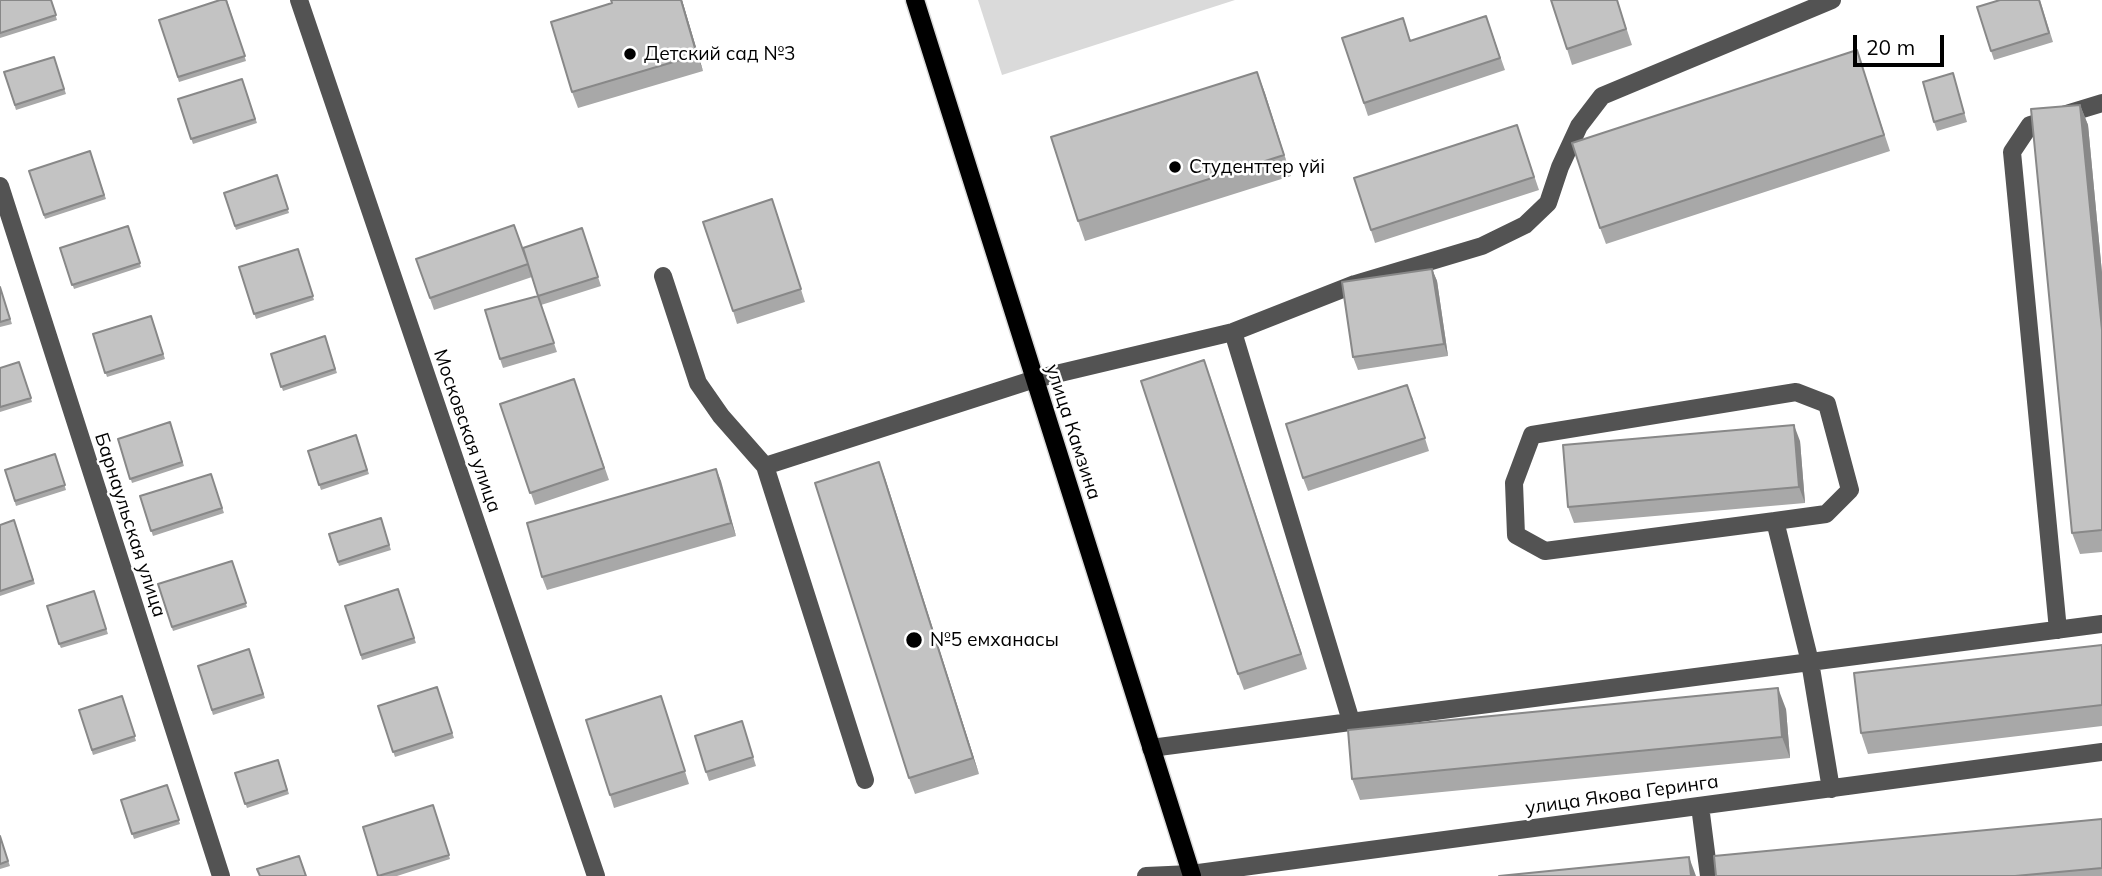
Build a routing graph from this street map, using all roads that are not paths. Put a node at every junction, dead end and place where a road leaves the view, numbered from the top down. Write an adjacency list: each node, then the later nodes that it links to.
1 (299, 0): 22 (street, Московская улица)
2 (915, 0): 8 (main road, улица Камзина)
3 (1832, 0): 7 (street)
4 (2102, 103): 12 (street)
5 (0, 186): 21 (street, Барнаульская улица)
6 (663, 276): 9 (street)
7 (1233, 332): 8 (street); 14 (street)
8 (1035, 379): 9 (street); 15 (main road, улица Камзина)
9 (765, 466): 17 (street)
10 (1775, 521): 10 (street); 13 (street)
11 (2102, 624): 12 (street)
12 (2058, 629): 13 (street)
13 (1810, 662): 14 (street); 18 (street)
14 (1351, 721): 15 (street)
15 (1151, 748): 20 (main road, улица Камзина)
16 (2102, 752): 18 (street, улица Якова Геринга)
17 (865, 780)
18 (1830, 789): 19 (street, улица Якова Геринга)
19 (1700, 806): 20 (street, улица Якова Геринга); 24 (street)
20 (1192, 875): 23 (street, улица Якова Геринга)
21 (221, 876)
22 (596, 876)
23 (1146, 876)
24 (1709, 876)

